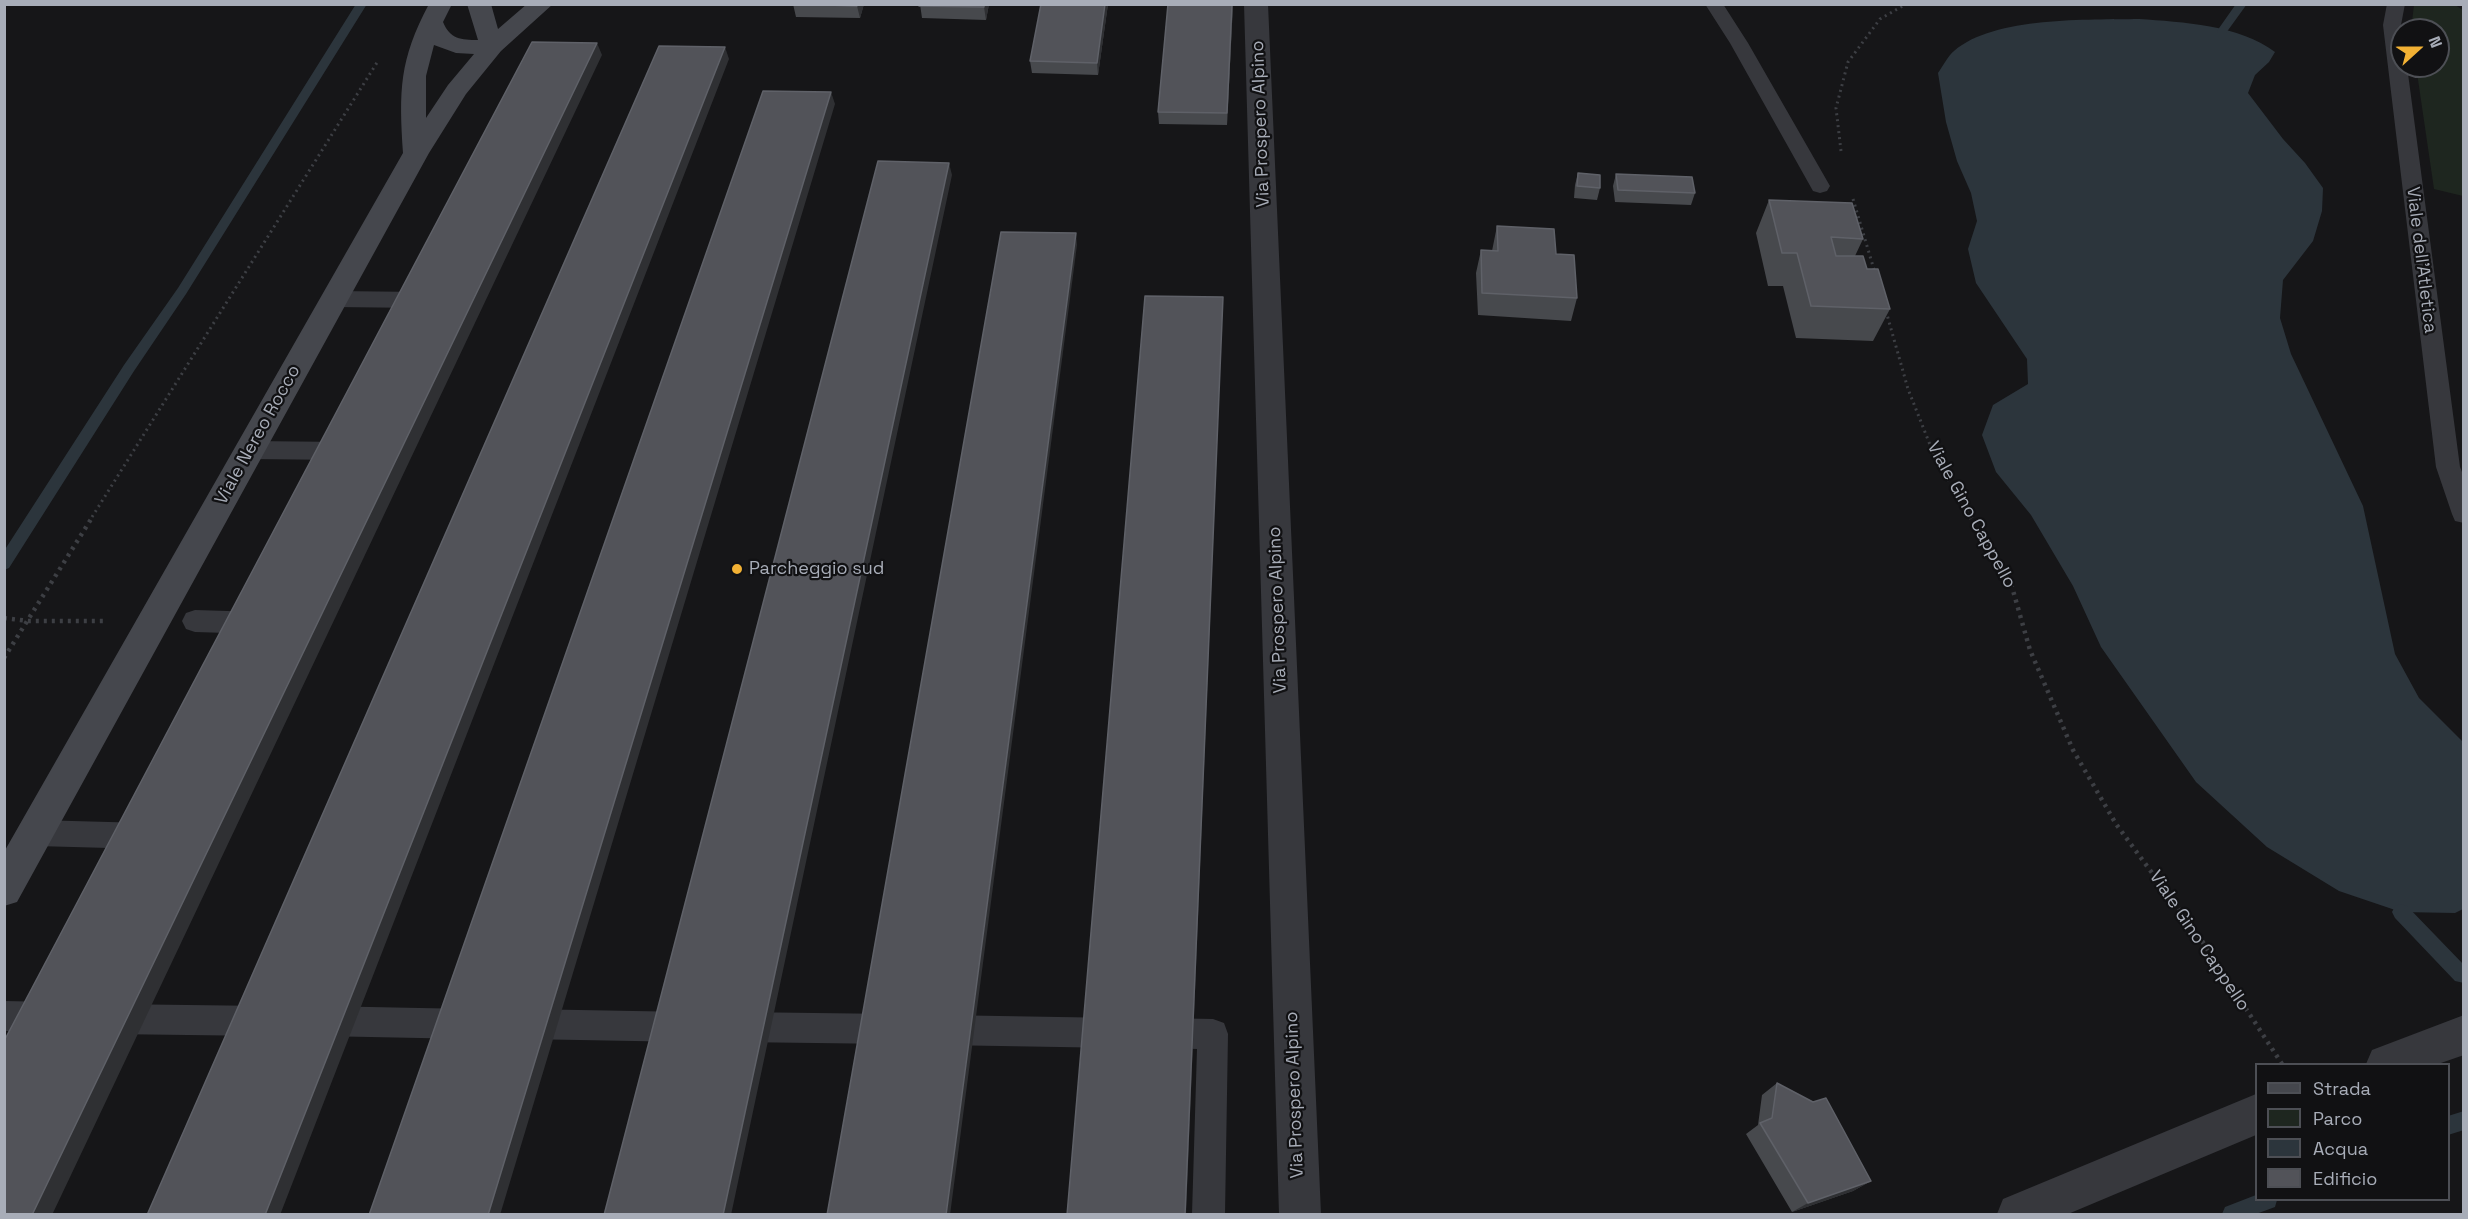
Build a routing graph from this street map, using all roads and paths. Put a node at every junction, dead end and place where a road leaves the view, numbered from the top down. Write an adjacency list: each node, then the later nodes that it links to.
1 (479, 4): 8 (street)
2 (542, 4): 8 (street, Viale Nereo Rocco)
3 (1256, 4): 36 (street, Via Prospero Alpino)
4 (1714, 4): 12 (lane)
5 (1906, 4): 10 (path)
6 (2396, 4): 20 (lane, Viale dell'Atletica)
7 (436, 13): 8 (street); 11 (street)
8 (493, 46): 11 (street, Viale Nereo Rocco)
9 (381, 55): 22 (path)
10 (1841, 152)
11 (416, 153): 15 (street, Viale Nereo Rocco)
12 (1820, 186)
13 (1852, 197): 14 (path)
14 (1875, 276)
15 (334, 299): 16 (lane); 18 (street, Viale Nereo Rocco)
16 (423, 300)
17 (1885, 310): 32 (path, Viale Gino Cappello)
18 (250, 450): 19 (lane); 27 (street, Viale Nereo Rocco)
19 (345, 451)
20 (2463, 514)
21 (4, 618): 22 (path)
22 (28, 621): 23 (path); 26 (path)
23 (113, 621)
24 (195, 621): 25 (lane)
25 (267, 624)
26 (4, 658)
27 (36, 833): 28 (lane); 29 (street, Viale Nereo Rocco)
28 (166, 836)
29 (4, 889)
30 (4, 1016): 35 (lane)
31 (2463, 1035): 33 (street)
32 (2281, 1063)
33 (2391, 1063)
34 (2255, 1115): 37 (street)
35 (1209, 1215)
36 (1300, 1215)
37 (2018, 1215)

